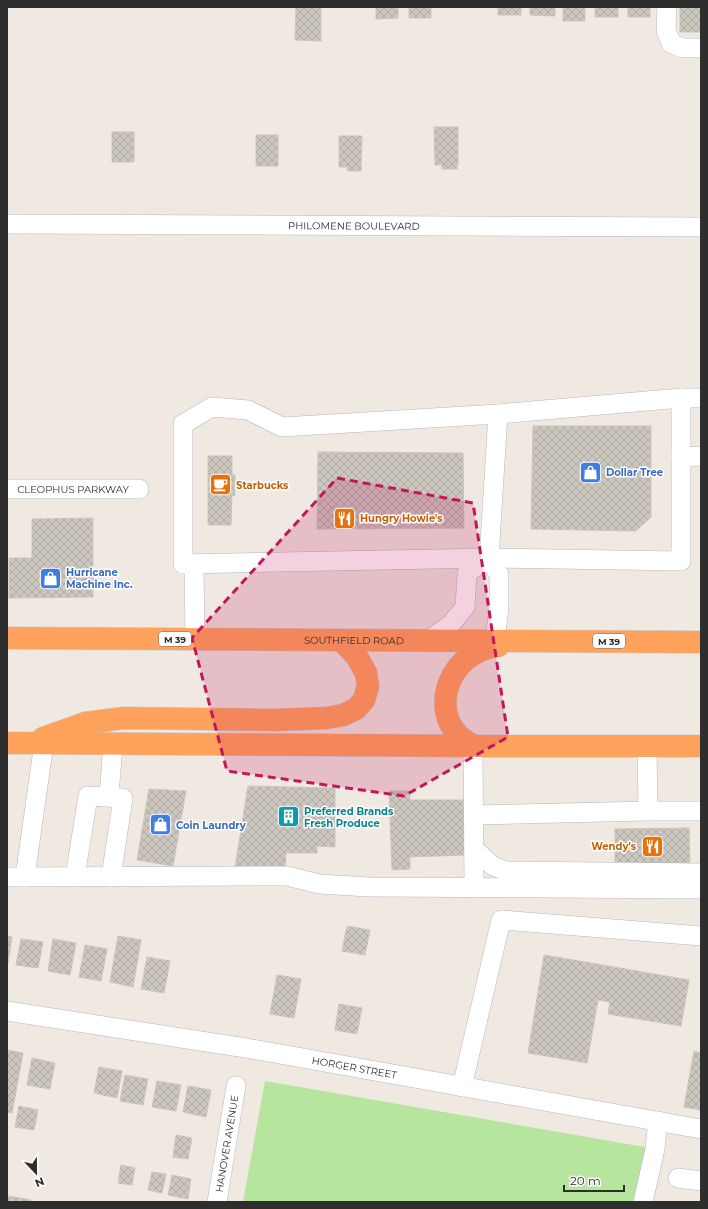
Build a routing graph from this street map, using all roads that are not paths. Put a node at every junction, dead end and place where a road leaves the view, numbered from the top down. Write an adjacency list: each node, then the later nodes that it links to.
1 (667, 7): 2 (street)
2 (701, 48)
3 (7, 224): 4 (street, PHILOMENE BOULEVARD)
4 (701, 227)
5 (681, 398): 6 (street); 7 (street); 8 (street)
6 (701, 398)
7 (498, 414): 12 (street); 13 (street)
8 (681, 456): 9 (street); 12 (street)
9 (701, 456)
10 (138, 488): 11 (street, CLEOPHUS PARKWAY)
11 (7, 489)
12 (489, 558): 13 (street); 17 (street); 18 (street)
13 (194, 564): 15 (street)
14 (7, 638): 15 (highway, SOUTHFIELD ROAD / M 39)
15 (195, 640): 16 (highway, SOUTHFIELD ROAD / M 39)
16 (342, 641): 17 (highway, SOUTHFIELD ROAD / M 39); 21 (highway)
17 (427, 641): 18 (highway, SOUTHFIELD ROAD / M 39)
18 (506, 641): 19 (highway, SOUTHFIELD ROAD / M 39); 23 (highway)
19 (701, 642)
20 (7, 743): 21 (highway)
21 (37, 743): 22 (highway); 32 (street)
22 (113, 744): 23 (highway); 26 (street)
23 (473, 746): 24 (highway); 29 (street)
24 (647, 746): 25 (highway); 27 (street)
25 (701, 746)
26 (109, 796): 33 (street); 34 (street)
27 (648, 811): 28 (street); 29 (street)
28 (701, 811)
29 (474, 815): 30 (street)
30 (474, 849): 31 (street); 35 (street)
31 (701, 873)
32 (16, 877): 33 (street)
33 (75, 877): 34 (street)
34 (111, 877): 35 (street)
35 (474, 888): 36 (street)
36 (701, 889)
37 (701, 936): 40 (street)
38 (7, 1011): 40 (street, HORGER STREET)
39 (236, 1086): 45 (street, HANOVER AVENUE)
40 (462, 1087): 41 (street, HORGER STREET)
41 (664, 1123): 42 (street, HORGER STREET); 46 (street); 47 (street)
42 (701, 1129)
43 (678, 1178): 44 (street)
44 (701, 1181)
45 (217, 1202)
46 (644, 1202)
47 (657, 1202)

